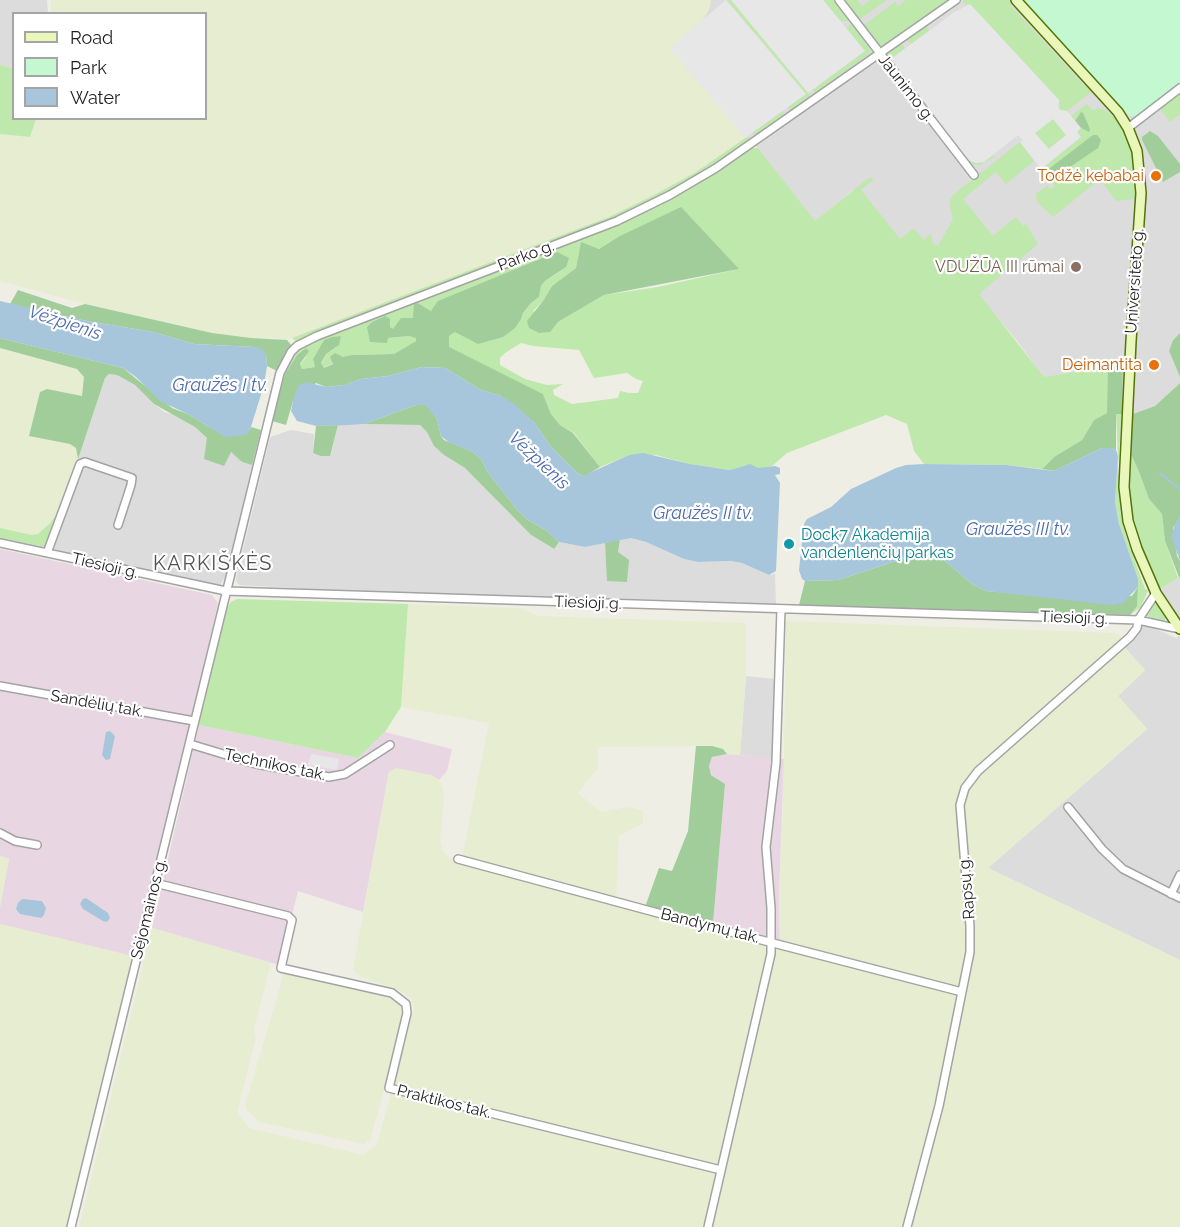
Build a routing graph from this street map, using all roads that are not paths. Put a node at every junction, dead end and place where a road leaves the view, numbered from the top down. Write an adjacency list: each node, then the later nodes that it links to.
1 (838, 0): 4 (street, Jaunimo g.)
2 (956, 0): 4 (street, Parko g.)
3 (1016, 0): 6 (main road, Universiteto g.)
4 (879, 53): 7 (street, Jaunimo g.); 11 (street, Parko g.)
5 (1180, 88): 6 (street)
6 (1128, 128): 12 (main road, Universiteto g.)
7 (974, 175)
8 (118, 525): 10 (street)
9 (0, 543): 10 (street, Tiesioji g.)
10 (47, 553): 11 (street, Tiesioji g.)
11 (226, 591): 13 (street, Tiesioji g.); 17 (street, Sėjomainos g.)
12 (1156, 593): 14 (street, Rapsų g.); 15 (main road, Universiteto g.)
13 (782, 609): 14 (street, Tiesioji g.); 28 (street)
14 (1138, 620): 15 (street, Tiesioji g.); 29 (street, Rapsų g.)
15 (1180, 629)
16 (0, 686): 17 (street, Sandėlių tak.)
17 (194, 721): 18 (street, Sėjomainos g.)
18 (189, 744): 19 (street, Technikos tak.); 25 (street, Sėjomainos g.)
19 (390, 745)
20 (1068, 807): 26 (street)
21 (0, 833): 22 (street)
22 (37, 845)
23 (458, 859): 28 (street, Bandymų tak.)
24 (1180, 875): 26 (street)
25 (155, 883): 30 (street, Praktikos tak.); 31 (street, Sėjomainos g.)
26 (1171, 894): 27 (street)
27 (1180, 898)
28 (772, 942): 29 (street, Bandymų tak.); 30 (street)
29 (962, 992): 33 (street, Rapsų g.)
30 (721, 1170): 32 (street)
31 (71, 1227)
32 (708, 1227)
33 (907, 1227)

